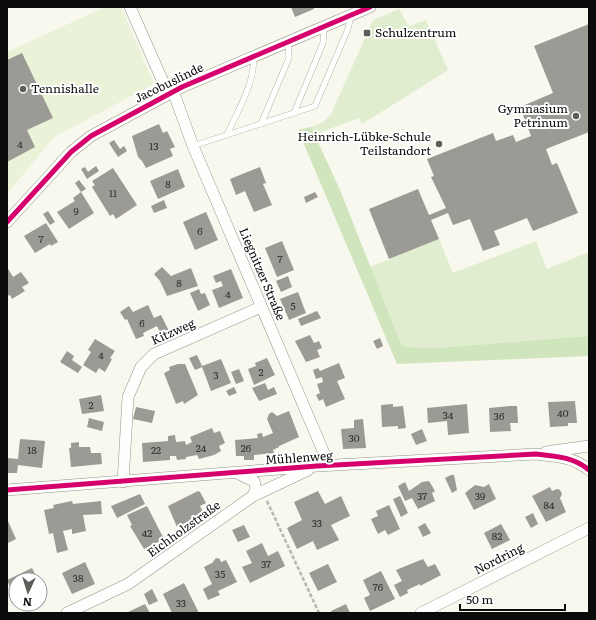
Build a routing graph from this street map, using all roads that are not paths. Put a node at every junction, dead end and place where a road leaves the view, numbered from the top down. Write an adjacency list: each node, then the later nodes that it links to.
1 (130, 7): 7 (street, Liegnitzer Straße)
2 (370, 7): 3 (street, Jacobuslinde)
3 (351, 15): 4 (street, Jacobuslinde); 8 (lane)
4 (324, 26): 5 (street, Jacobuslinde); 8 (lane)
5 (288, 41): 6 (street, Jacobuslinde); 9 (lane)
6 (253, 56): 7 (street, Jacobuslinde); 10 (lane)
7 (170, 92): 11 (street, Liegnitzer Straße); 12 (street, Jacobuslinde)
8 (294, 113): 9 (lane)
9 (261, 124): 10 (lane)
10 (227, 135): 11 (lane)
11 (193, 146): 13 (street, Liegnitzer Straße)
12 (7, 222)
13 (261, 307): 16 (street, Liegnitzer Straße); 20 (street, Kitzweg)
14 (589, 446): 15 (street, Mühlenweg)
15 (536, 454): 16 (street, Mühlenweg); 18 (street, Mühlenweg)
16 (329, 465): 17 (street, Mühlenweg)
17 (317, 466): 19 (street, Mühlenweg); 22 (street, Eichholzstraße)
18 (589, 470)
19 (237, 473): 20 (street, Mühlenweg); 22 (street)
20 (123, 482): 21 (street, Mühlenweg)
21 (7, 490)
22 (257, 494): 24 (street, Eichholzstraße)
23 (589, 528): 25 (street, Nordring)
24 (67, 613)
25 (421, 613)

